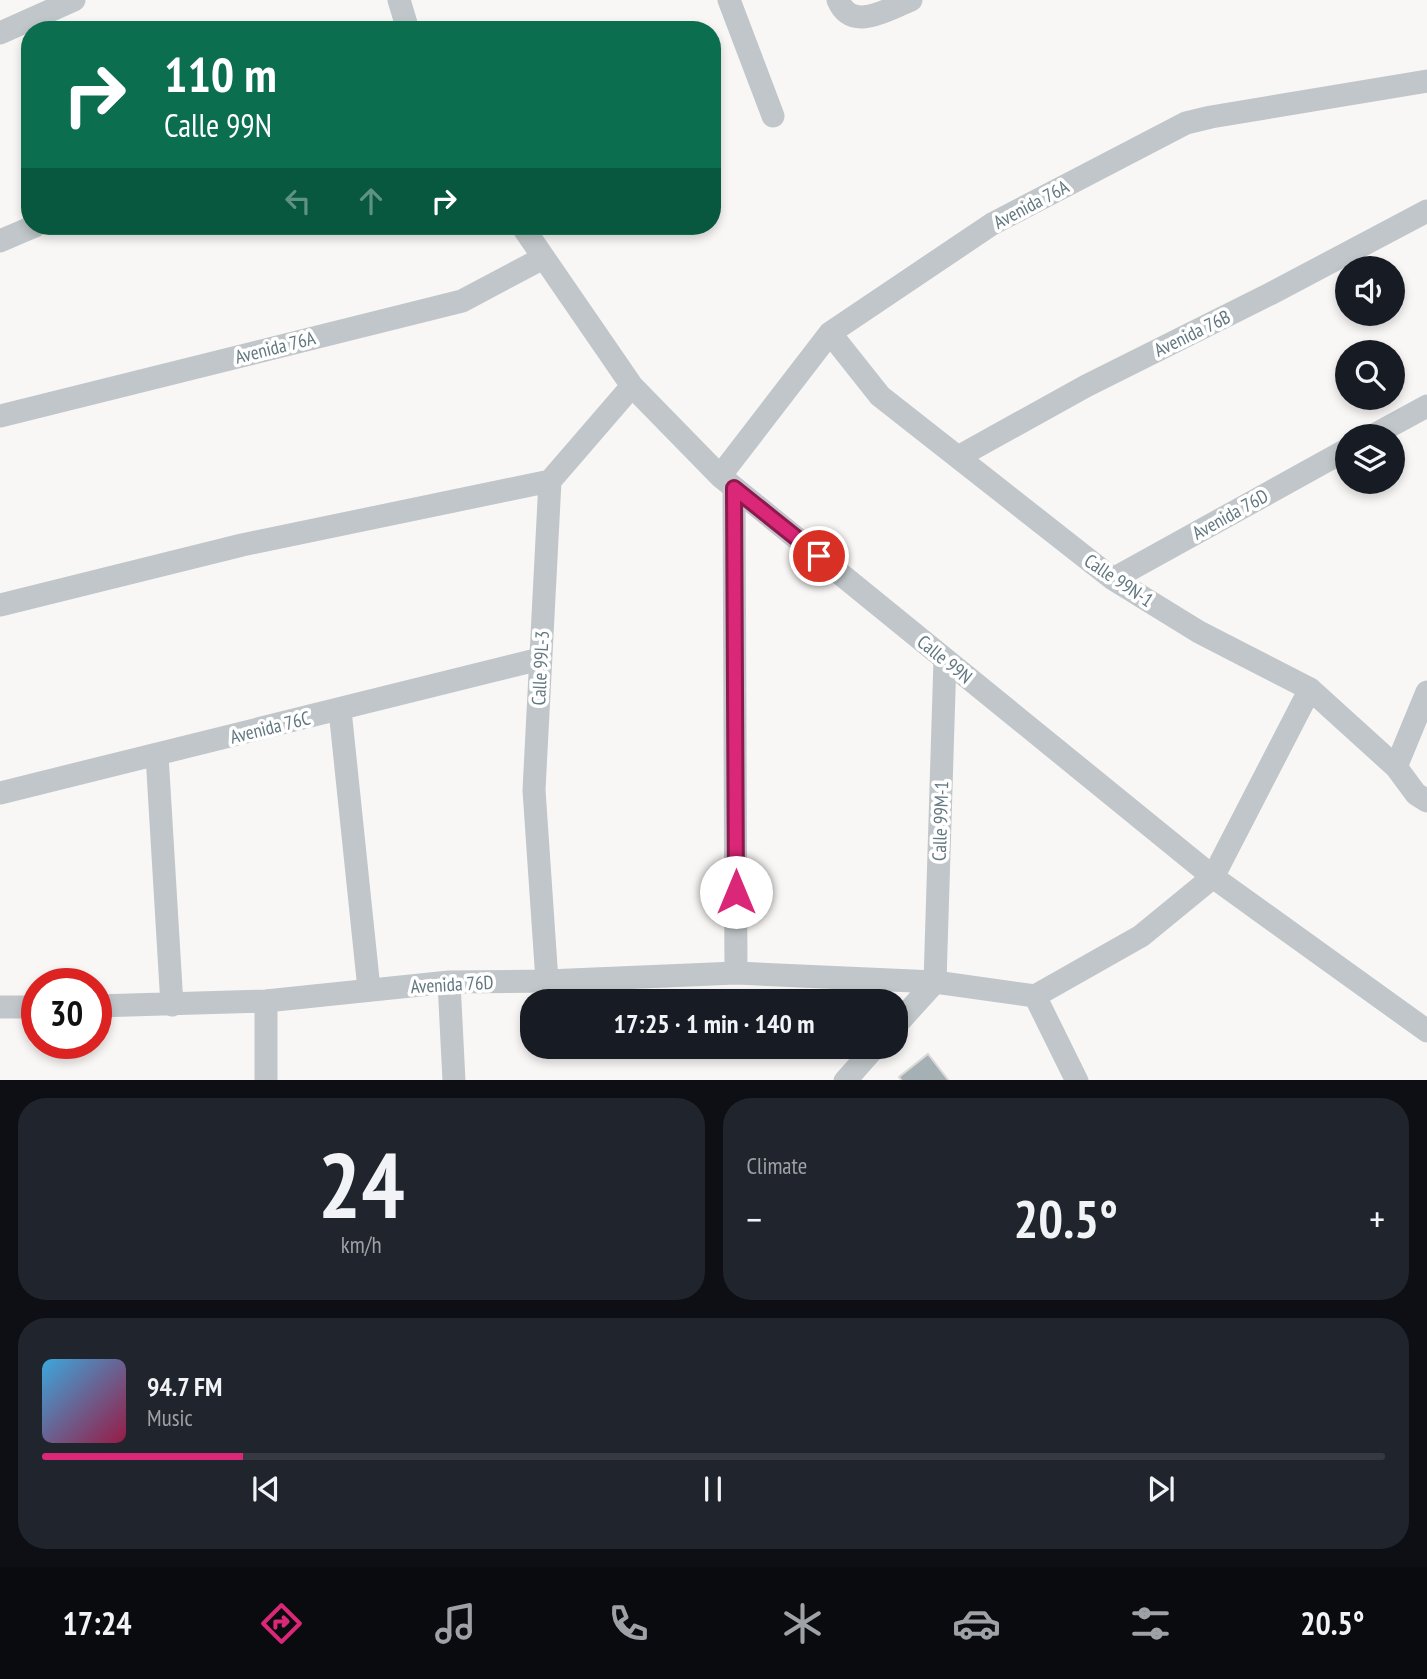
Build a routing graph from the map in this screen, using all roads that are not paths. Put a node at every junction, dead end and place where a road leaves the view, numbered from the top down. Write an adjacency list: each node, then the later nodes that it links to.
1 (74, 0): 6 (street)
2 (399, 0): 7 (street)
3 (729, 0): 11 (street)
4 (911, 0): 5 (street)
5 (839, 3)
6 (27, 21)
7 (405, 21)
8 (21, 24): 9 (street)
9 (0, 33)
10 (1427, 80): 17 (street, Avenida 76A)
11 (773, 116)
12 (1427, 211): 23 (street, Avenida 76B)
13 (21, 232): 15 (street)
14 (528, 235): 16 (street, Calle 99N)
15 (0, 240)
16 (543, 258): 18 (street, Calle 99N); 20 (street, Avenida 76A)
17 (830, 333): 23 (street, Calle 99N-1); 25 (street, Avenida 76A)
18 (632, 386): 24 (street); 25 (street, Calle 99N)
19 (1427, 406): 21 (street)
20 (0, 416)
21 (1394, 424)
22 (1335, 456): 26 (street, Avenida 76D)
23 (958, 457): 26 (street, Calle 99N-1)
24 (550, 481): 27 (street); 28 (street, Calle 99L-3)
25 (727, 482): 29 (street, Calle 99N); 38 (street)
26 (1113, 579): 30 (street, Calle 99N-1)
27 (0, 605)
28 (540, 659): 32 (street, Avenida 76C); 39 (street, Calle 99L-3)
29 (945, 659): 37 (street, Calle 99N); 41 (street, Calle 99M-1)
30 (1310, 689): 34 (street, Calle 99N-1); 37 (street)
31 (1427, 692): 34 (street)
32 (340, 710): 33 (street, Avenida 76C); 42 (street)
33 (157, 755): 35 (street, Avenida 76C); 45 (street)
34 (1396, 767): 36 (street, Calle 99N-1)
35 (0, 793)
36 (1427, 801)
37 (1213, 877): 43 (street); 50 (street, Calle 99N)
38 (736, 973): 39 (street, Avenida 76D); 41 (street, Avenida 76D)
39 (547, 981): 40 (street, Avenida 76D)
40 (449, 982): 42 (street, Avenida 76D); 53 (street)
41 (935, 982): 43 (street, Avenida 76D); 49 (street)
42 (369, 989): 44 (street, Avenida 76D)
43 (1035, 996): 55 (street)
44 (266, 1001): 45 (street, Avenida 76D); 52 (street)
45 (173, 1005): 46 (street, Avenida 76D)
46 (112, 1006)
47 (0, 1007): 48 (street)
48 (21, 1007)
49 (908, 1012)
50 (1427, 1031)
51 (864, 1059): 54 (street)
52 (266, 1080)
53 (454, 1080)
54 (845, 1080)
55 (1077, 1080)

